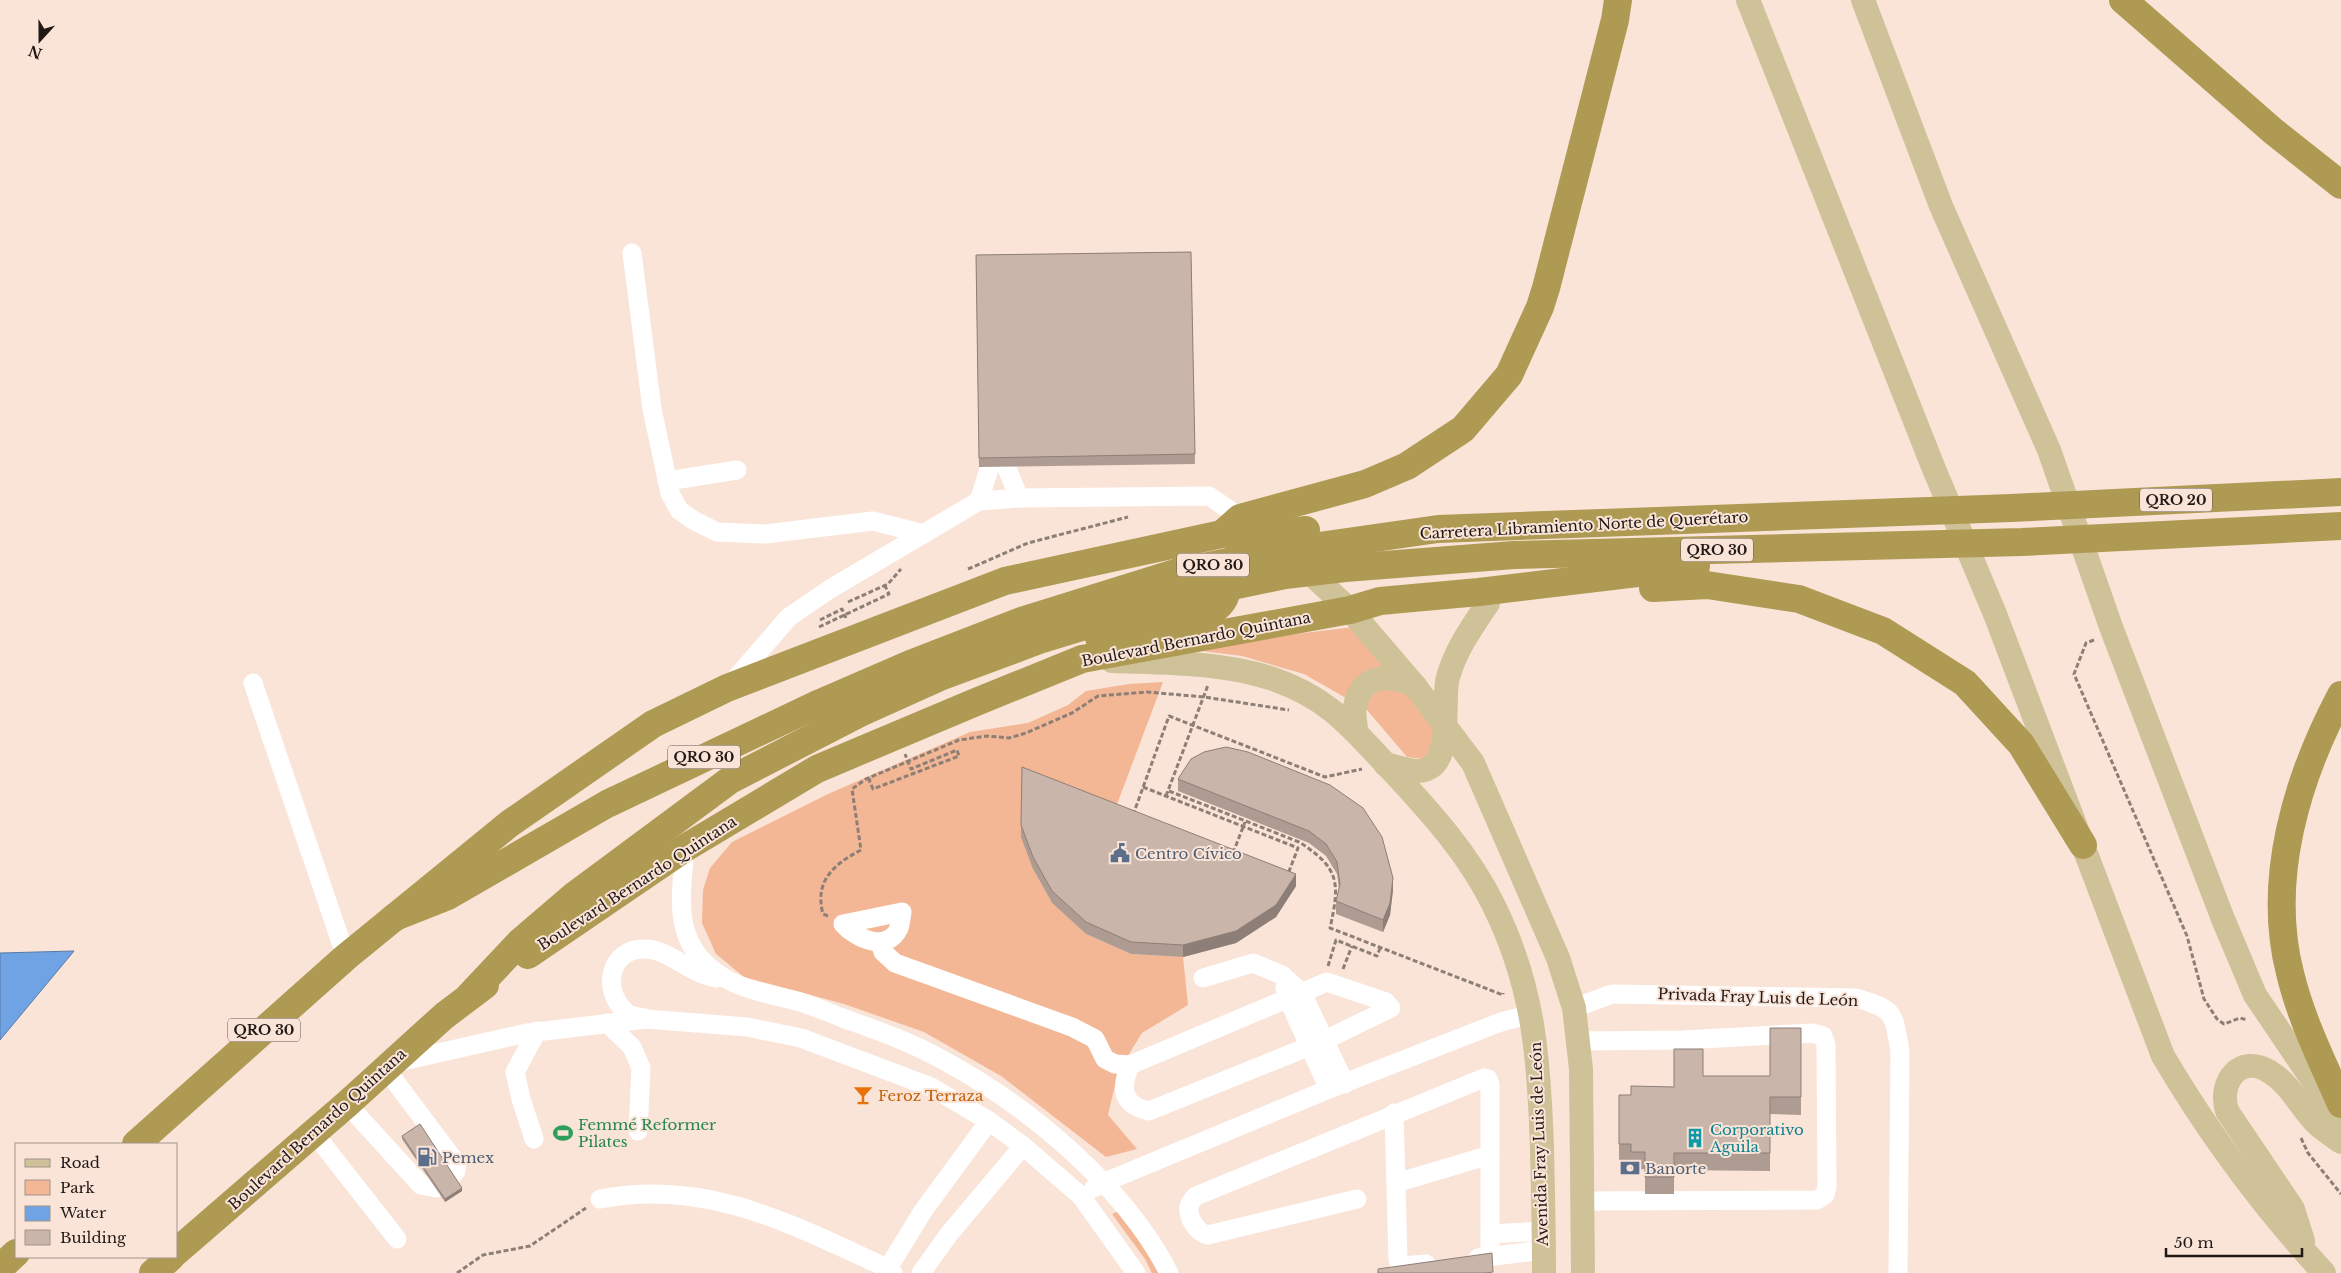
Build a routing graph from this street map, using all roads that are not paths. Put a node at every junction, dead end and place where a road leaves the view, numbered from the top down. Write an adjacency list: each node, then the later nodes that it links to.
1 (1618, 0): 14 (highway)
2 (1748, 0): 33 (main road)
3 (1863, 0): 56 (main road)
4 (2123, 0): 5 (highway)
5 (2341, 185)
6 (632, 252): 8 (street)
7 (737, 470): 8 (street)
8 (667, 481): 16 (street)
9 (2341, 492): 12 (highway, QRO 20)
10 (1019, 498): 11 (street); 11 (street); 14 (street)
11 (979, 500): 16 (street)
12 (2011, 508): 13 (highway, Carretera Libramiento Norte de Querétaro / QRO 30)
13 (1913, 512): 17 (highway); 23 (highway, Carretera Libramiento Norte de Querétaro / QRO 30)
14 (1231, 526): 17 (highway, QRO 30); 20 (highway, QRO 30)
15 (2341, 526): 18 (highway, QRO 20)
16 (924, 534): 27 (street)
17 (1268, 535): 22 (main road)
18 (2022, 542): 19 (highway, Carretera Libramiento Norte de Querétaro / QRO 30)
19 (1831, 547): 22 (highway); 23 (highway, Carretera Libramiento Norte de Querétaro / QRO 30)
20 (1136, 552): 27 (highway, QRO 30); 32 (highway)
21 (1488, 603): 22 (highway); 29 (main road); 33 (highway)
22 (1350, 610): 24 (highway, Boulevard Bernardo Quintana / QRO 30); 26 (main road)
23 (1033, 630): 35 (highway, Carretera Libramiento Norte de Querétaro / QRO 30); 40 (highway, Carretera Libramiento Norte de Querétaro / QRO 30)
24 (1082, 659): 30 (main road, Avenida Fray Luis de León); 32 (highway, Boulevard Bernardo Quintana / QRO 30)
25 (253, 682): 37 (street)
26 (1415, 686): 29 (main road); 30 (main road)
27 (727, 688): 35 (highway, QRO 30)
28 (2341, 695): 53 (highway)
29 (1446, 725): 31 (main road); 42 (main road)
30 (1356, 730): 31 (main road, Avenida Fray Luis de León)
31 (1376, 766): 43 (main road, Avenida Fray Luis de León)
32 (817, 769): 34 (highway, Boulevard Bernardo Quintana / QRO 30)
33 (2083, 845): 77 (main road)
34 (685, 848): 39 (street); 40 (highway, Boulevard Bernardo Quintana / QRO 30)
35 (395, 918): 37 (highway, QRO 30)
36 (880, 942): 36 (street); 50 (street)
37 (346, 957): 61 (highway, QRO 30)
38 (1202, 978): 41 (street)
39 (731, 982): 44 (street); 65 (street)
40 (470, 995): 49 (highway, Boulevard Bernardo Quintana / QRO 30)
41 (1295, 996): 48 (street); 48 (street); 50 (street)
42 (1574, 1008): 47 (main road); 87 (street, Privada Fray Luis de León)
43 (1532, 1014): 51 (street); 75 (main road, Avenida Fray Luis de León)
44 (646, 1019): 45 (street); 55 (street)
45 (607, 1023): 46 (street); 57 (street)
46 (537, 1031): 49 (street); 59 (street)
47 (1579, 1041): 71 (main road); 71 (street)
48 (1317, 1043): 50 (street); 51 (street)
49 (388, 1066): 52 (highway, Boulevard Bernardo Quintana / QRO 30); 64 (street)
50 (1130, 1066)
51 (1337, 1086): 65 (street)
52 (348, 1104): 58 (highway, Boulevard Bernardo Quintana / QRO 30); 67 (street)
53 (2341, 1104)
54 (1394, 1113): 63 (street); 66 (street); 69 (street)
55 (989, 1121): 62 (street); 81 (street)
56 (2341, 1122)
57 (638, 1131)
58 (314, 1133): 73 (street); 74 (highway, Boulevard Bernardo Quintana / QRO 30)
59 (534, 1139)
60 (2341, 1142): 77 (main road)
61 (137, 1143)
62 (1023, 1146): 68 (street); 83 (street)
63 (1490, 1155): 66 (street); 72 (street)
64 (452, 1176)
65 (1105, 1182): 68 (street); 85 (street)
66 (1396, 1182): 78 (street)
67 (436, 1188)
68 (1081, 1196): 84 (street)
69 (1357, 1198)
70 (600, 1199): 81 (street)
71 (1583, 1202): 86 (main road)
72 (1490, 1234): 75 (street); 78 (street)
73 (397, 1239)
74 (178, 1250)
75 (1544, 1251): 78 (street)
76 (15, 1254): 80 (highway)
77 (2308, 1256): 88 (main road)
78 (1490, 1257)
79 (170, 1258): 82 (highway)
80 (0, 1268)
81 (889, 1271)
82 (152, 1273)
83 (921, 1273)
84 (1136, 1273)
85 (1169, 1273)
86 (1583, 1273)
87 (1898, 1273)
88 (2324, 1273)

